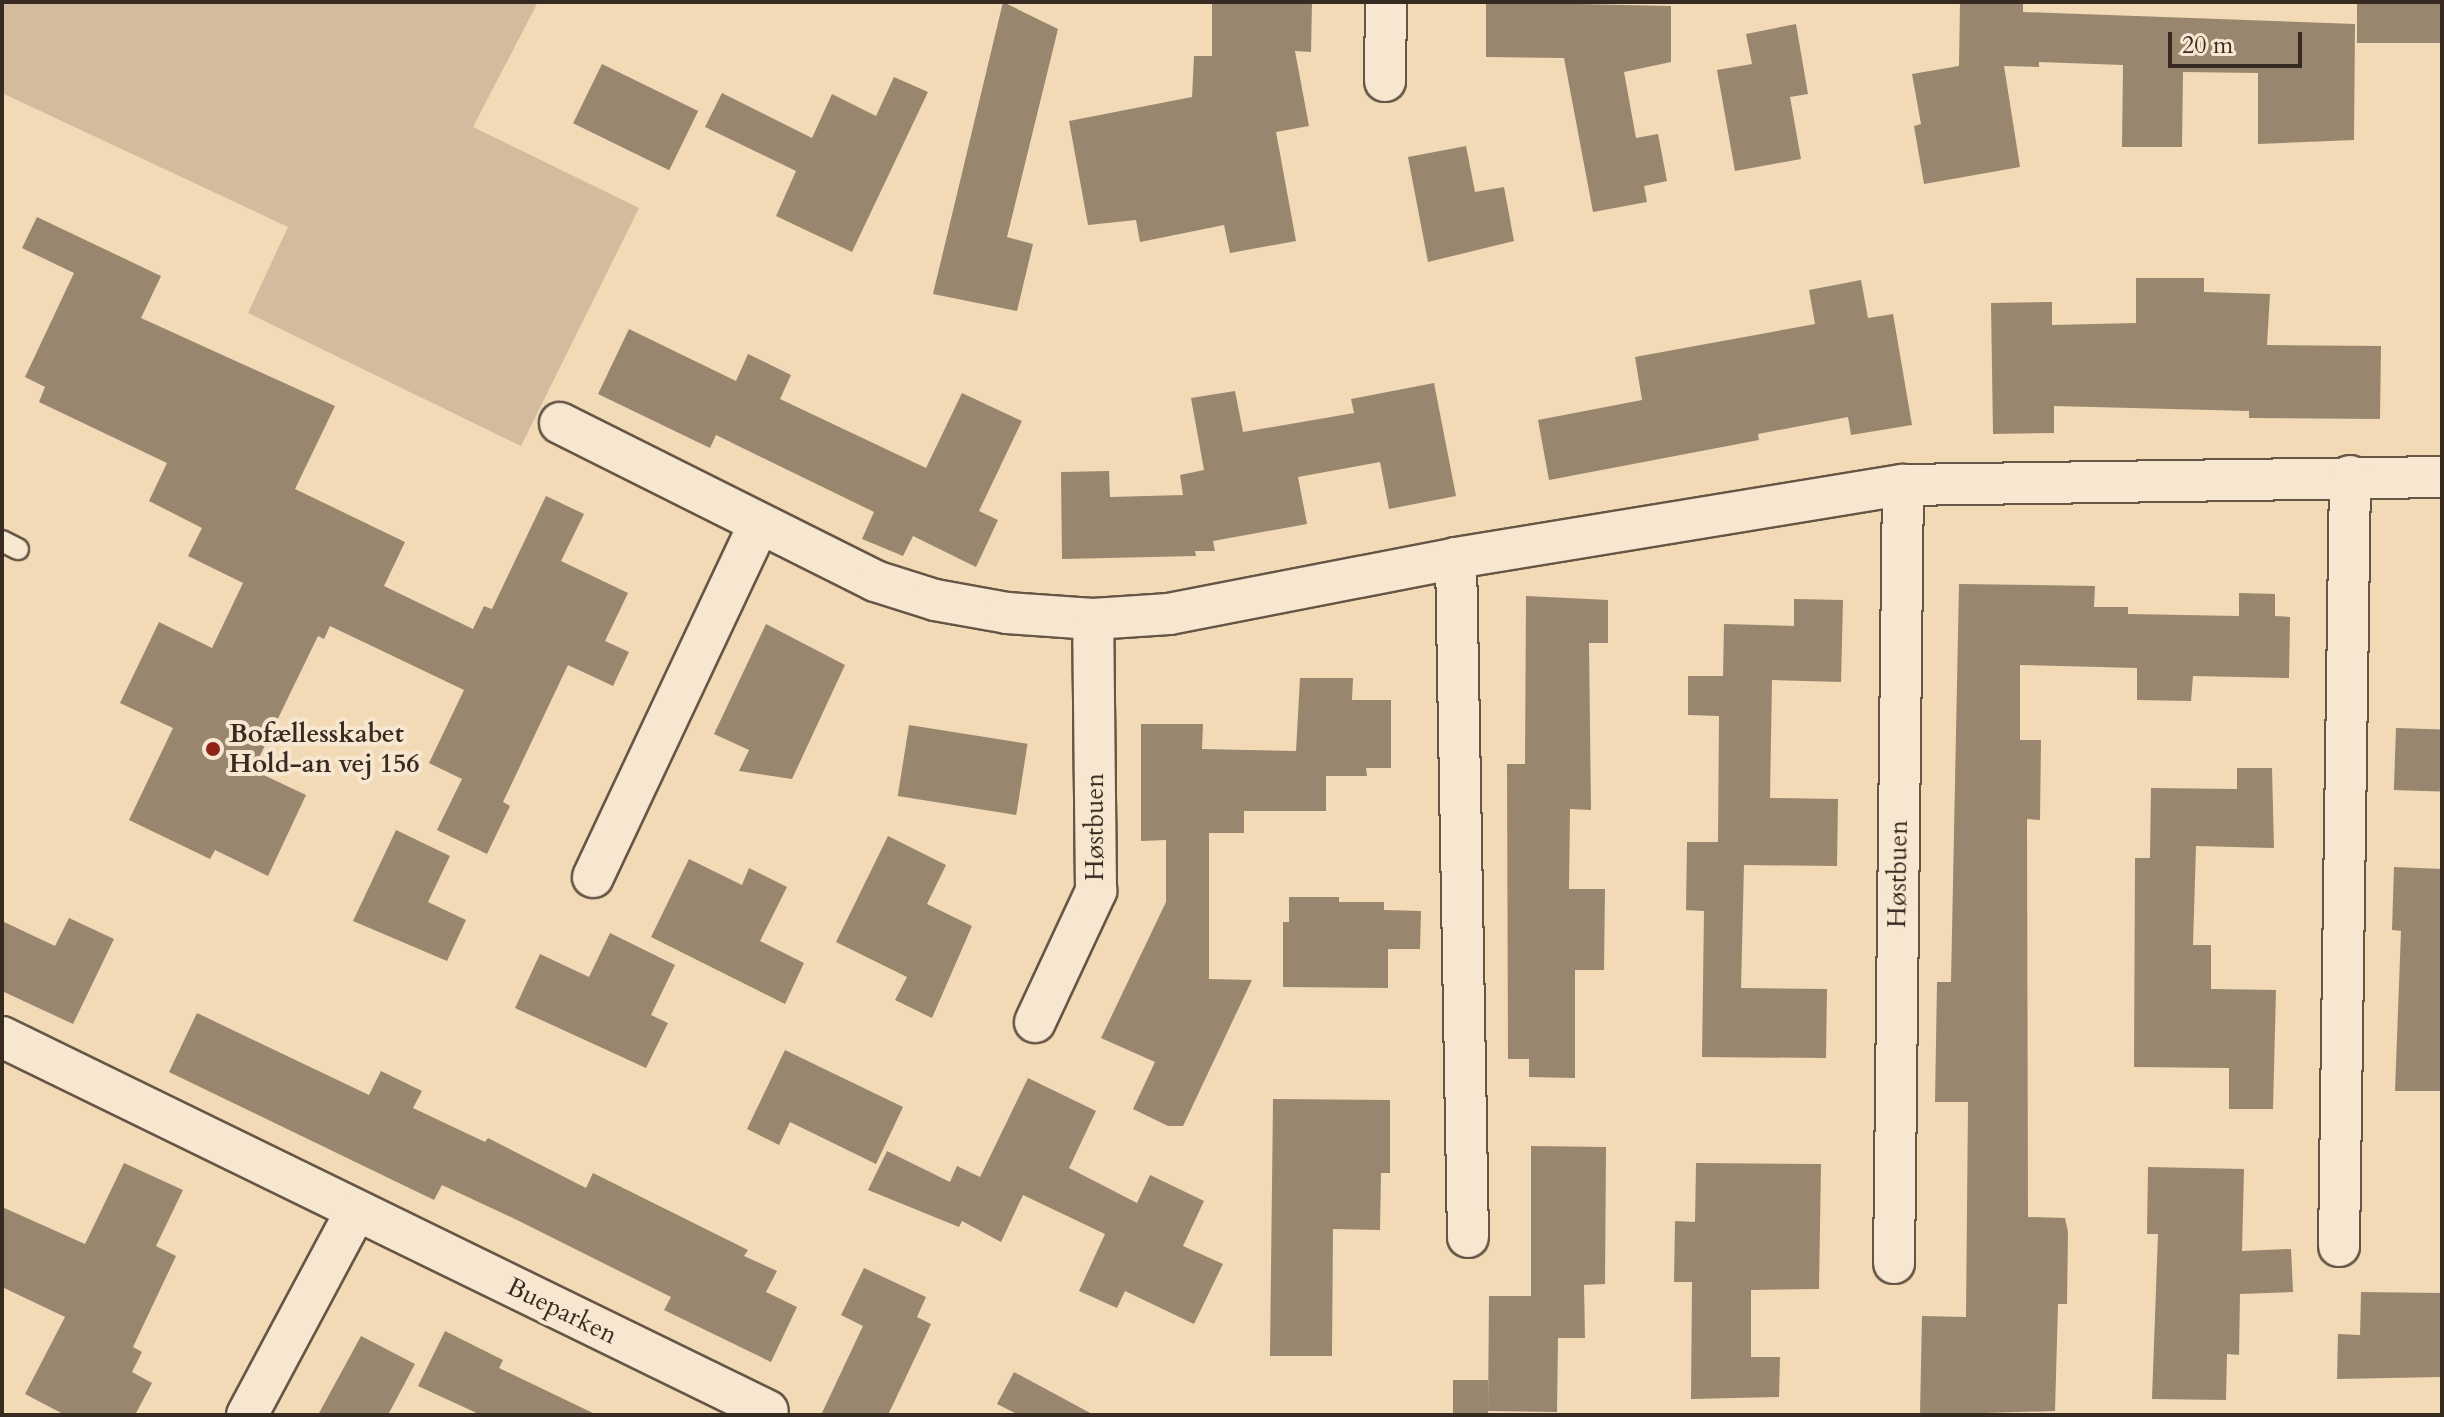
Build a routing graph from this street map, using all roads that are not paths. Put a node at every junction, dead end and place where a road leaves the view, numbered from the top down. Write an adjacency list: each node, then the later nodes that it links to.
1 (1386, 2): 2 (street)
2 (1385, 81)
3 (560, 423): 7 (street)
4 (2350, 476): 5 (street); 6 (street); 15 (street)
5 (2442, 477)
6 (1903, 485): 8 (street); 16 (street, Høstbuen)
7 (758, 526): 9 (street); 10 (street)
8 (1456, 558): 9 (street); 14 (street)
9 (1093, 619): 11 (street, Høstbuen)
10 (593, 877)
11 (1035, 1022)
12 (2, 1037): 13 (street, Bueparken)
13 (356, 1211): 17 (street, Bueparken); 18 (street)
14 (1468, 1237)
15 (2339, 1246)
16 (1894, 1263)
17 (768, 1411)
18 (247, 1415)

